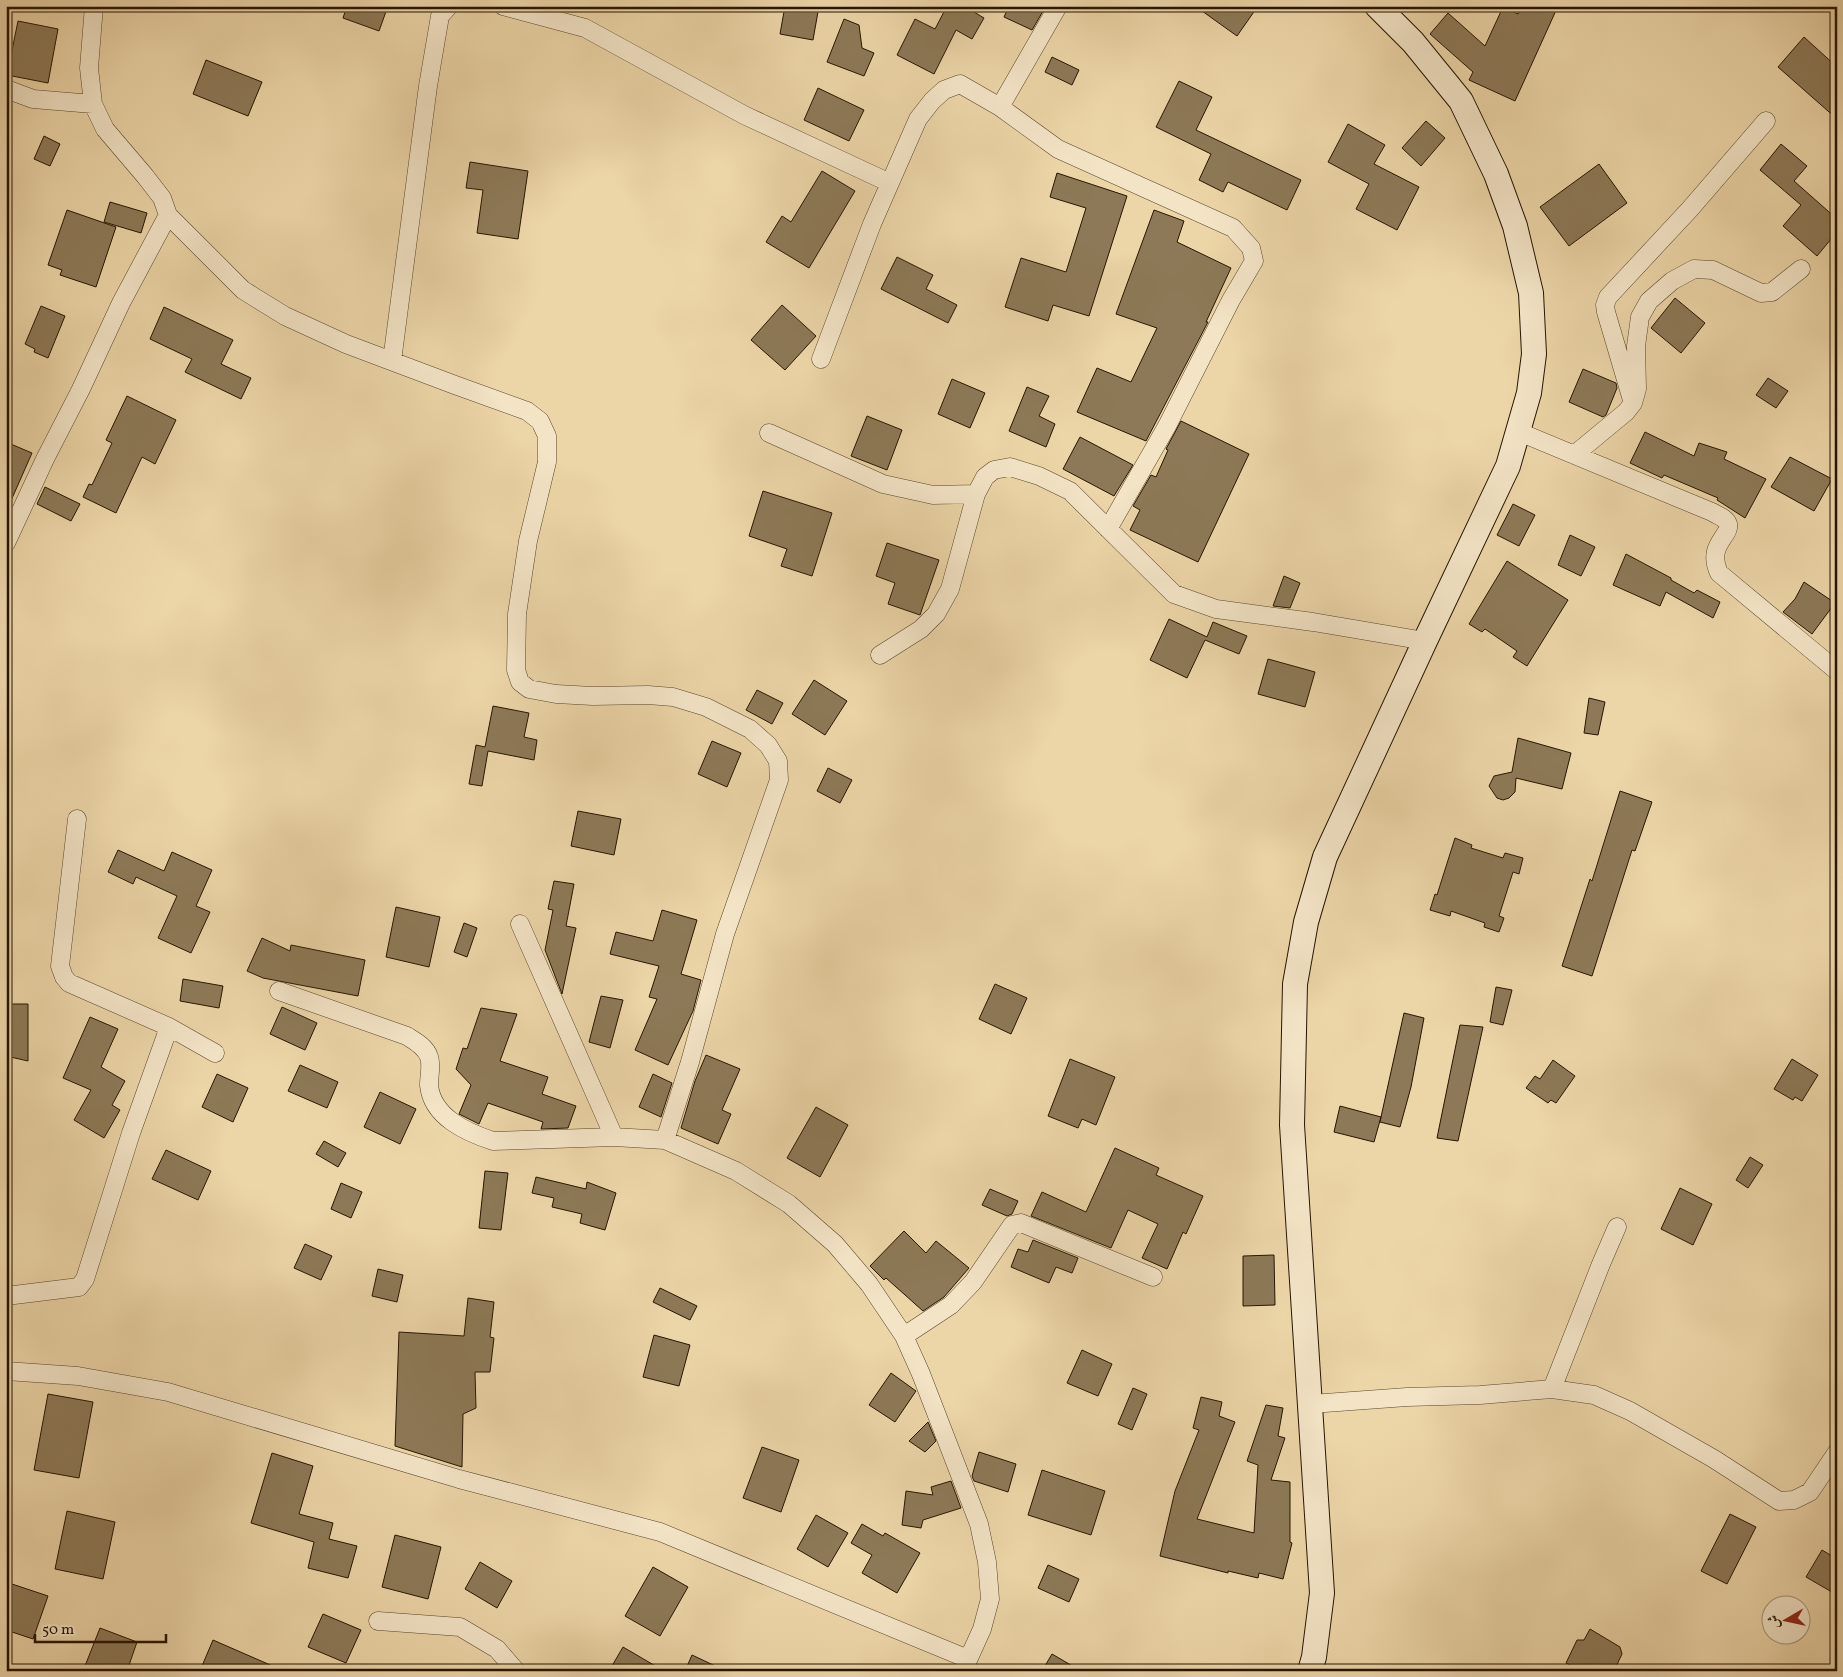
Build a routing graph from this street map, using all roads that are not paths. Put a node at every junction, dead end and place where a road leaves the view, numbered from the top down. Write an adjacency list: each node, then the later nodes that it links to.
1 (94, 6): 7 (street)
2 (449, 6): 14 (street)
3 (503, 6): 10 (street)
4 (1058, 6): 8 (street)
5 (1378, 6): 16 (street)
6 (6, 89): 7 (street)
7 (94, 104): 11 (street)
8 (1000, 107): 10 (street); 20 (street)
9 (1766, 121): 15 (street)
10 (890, 183): 13 (street)
11 (168, 215): 14 (street); 21 (street)
12 (1801, 268): 15 (street)
13 (820, 359)
14 (392, 361): 31 (street)
15 (1632, 403): 18 (street)
16 (1519, 432): 18 (street); 22 (street)
17 (769, 433): 19 (street)
18 (1574, 455): 24 (street)
19 (976, 494): 20 (street); 23 (street)
20 (1108, 528): 22 (street)
21 (6, 543)
22 (1425, 641): 38 (street)
23 (880, 655)
24 (1837, 672)
25 (77, 819): 28 (street)
26 (520, 924): 30 (street)
27 (279, 991): 30 (street)
28 (169, 1027): 29 (street); 34 (street)
29 (215, 1053)
30 (614, 1137): 31 (street)
31 (665, 1140): 35 (street)
32 (1617, 1227): 37 (street)
33 (1153, 1277): 35 (street)
34 (6, 1296)
35 (904, 1336): 41 (street)
36 (6, 1370): 41 (street)
37 (1552, 1389): 38 (street); 39 (street)
38 (1311, 1404): 43 (street)
39 (1837, 1452)
40 (378, 1621): 42 (street)
41 (966, 1665)
42 (516, 1671)
43 (1310, 1671)

